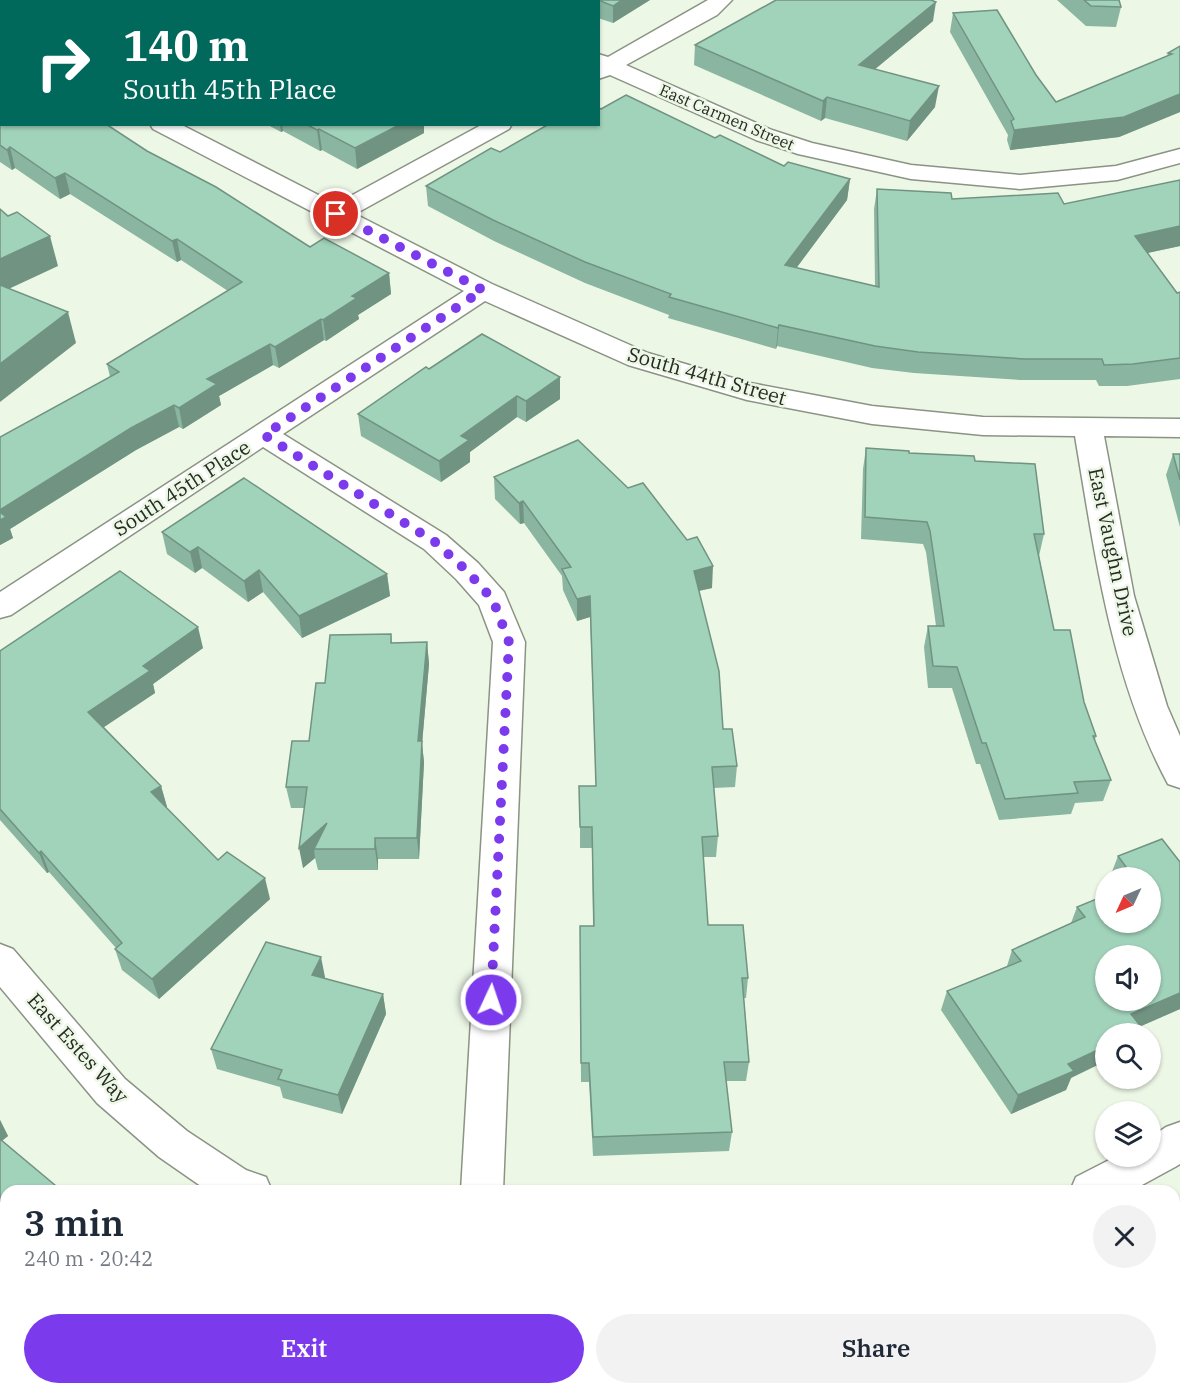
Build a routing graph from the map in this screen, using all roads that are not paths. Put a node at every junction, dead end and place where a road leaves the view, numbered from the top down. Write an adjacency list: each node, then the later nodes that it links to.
1 (721, 0): 2 (street)
2 (602, 66): 5 (street, East Carmen Street)
3 (165, 126): 6 (street, South 44th Street)
4 (497, 126): 6 (street)
5 (1180, 156)
6 (336, 214): 7 (street, South 44th Street)
7 (483, 290): 9 (street, South 44th Street); 10 (street, South 45th Place)
8 (1180, 428): 9 (street, South 44th Street)
9 (1088, 429): 12 (street, East Vaughn Drive)
10 (264, 435): 11 (street, South 45th Place); 16 (street)
11 (0, 607)
12 (1180, 775)
13 (0, 960): 15 (street, East Estes Way)
14 (1180, 1140): 17 (street)
15 (236, 1185)
16 (482, 1185)
17 (1102, 1185)

